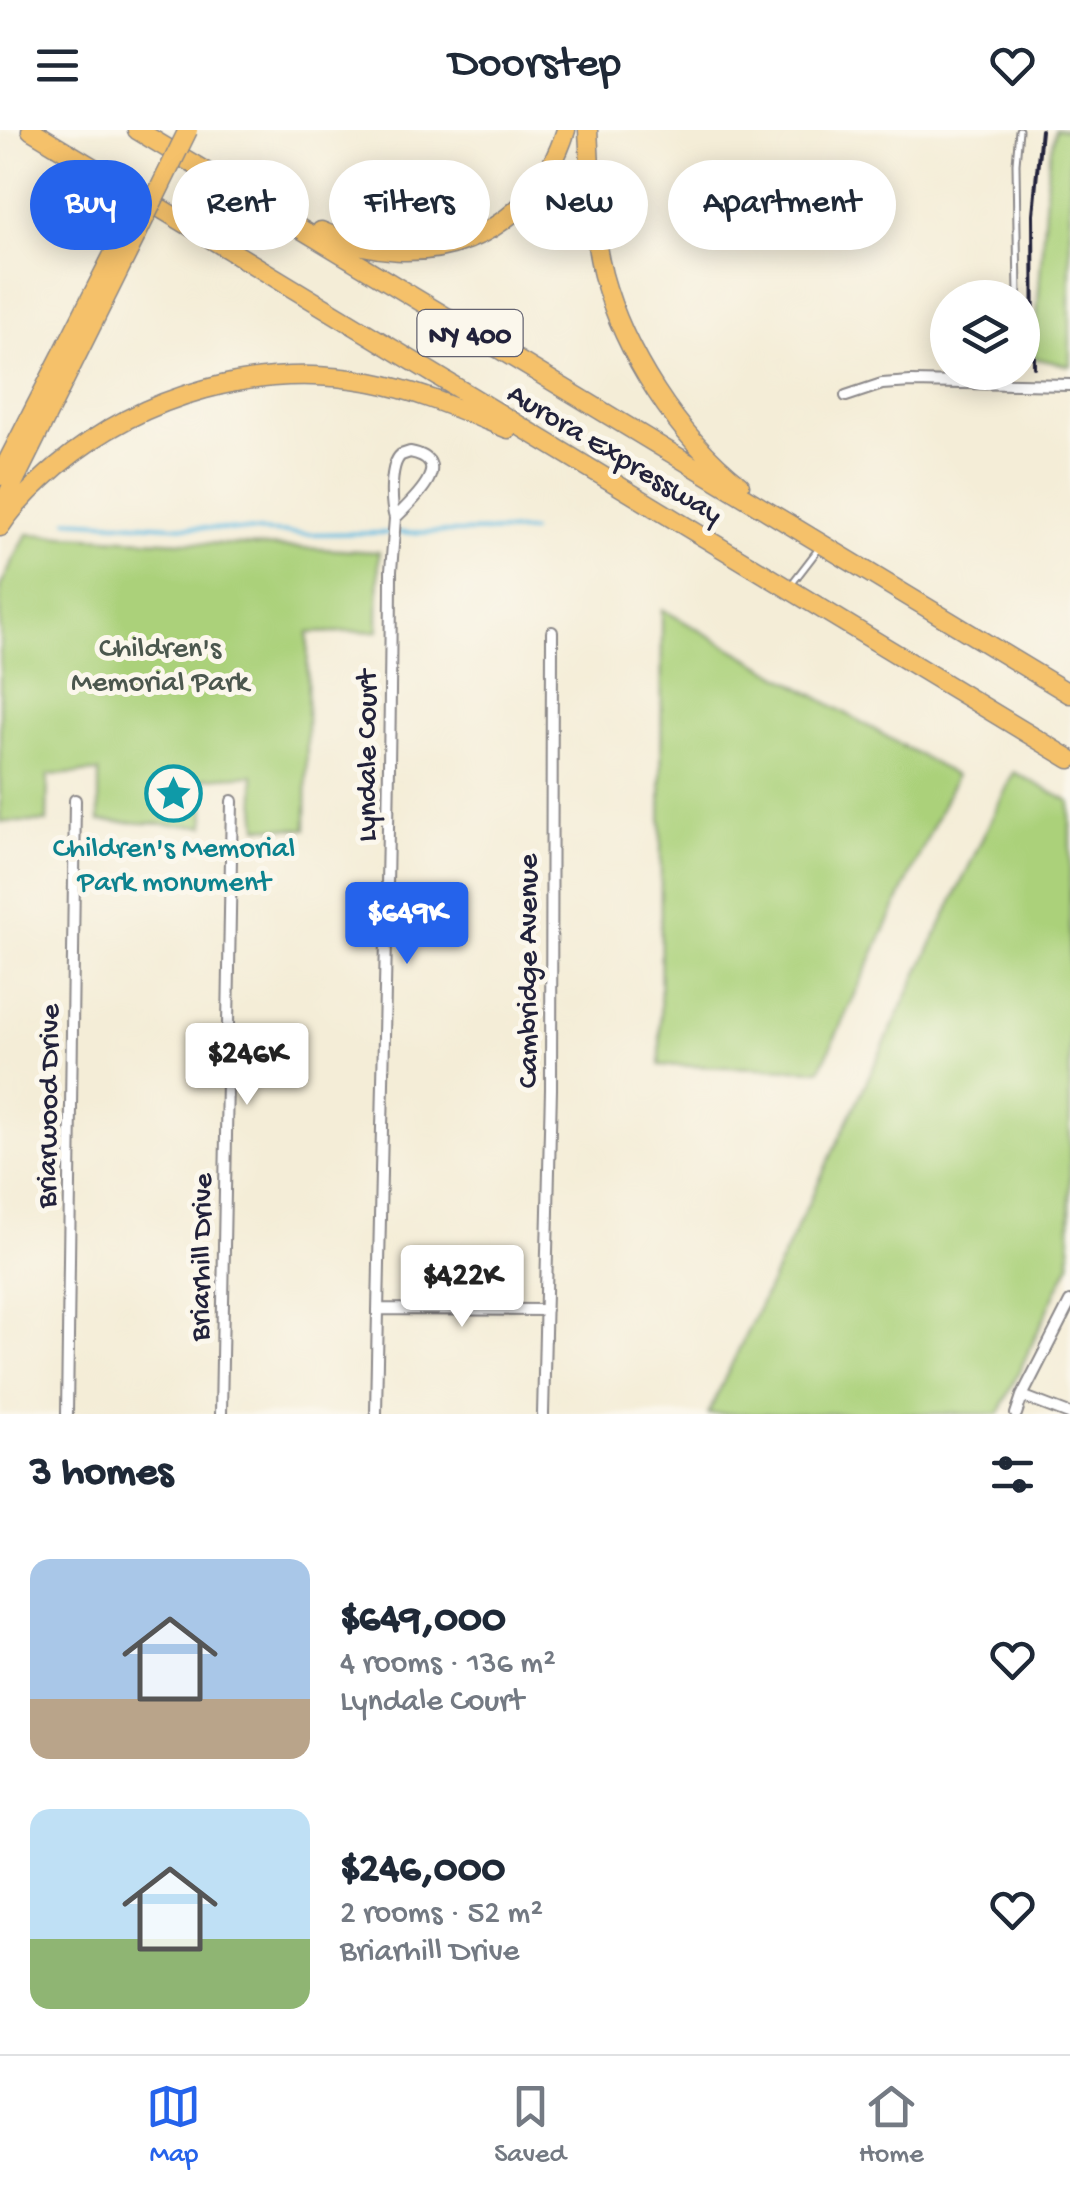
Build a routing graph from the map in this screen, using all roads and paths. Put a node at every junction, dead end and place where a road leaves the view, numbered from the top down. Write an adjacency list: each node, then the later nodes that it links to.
1 (31, 130): 20 (highway, Aurora Expressway / NY 400)
2 (136, 130): 8 (highway, Aurora Expressway / NY 400)
3 (177, 130): 9 (highway, bridge)
4 (188, 130): 10 (highway, bridge)
5 (566, 130): 11 (highway)
6 (588, 130): 25 (highway)
7 (1019, 130): 15 (lane)
8 (185, 160)
9 (152, 186)
10 (152, 195)
11 (309, 226)
12 (309, 235): 25 (highway, Aurora Expressway / NY 400)
13 (122, 250): 21 (highway)
14 (123, 250): 22 (highway)
15 (1018, 280)
16 (930, 381): 19 (street)
17 (1040, 381): 18 (street)
18 (1070, 385)
19 (846, 396)
20 (558, 449): 24 (highway); 27 (highway, Aurora Expressway / NY 400)
21 (0, 476)
22 (0, 510)
23 (395, 518): 23 (street, Lyndale Court); 34 (street, Lyndale Court)
24 (0, 527)
25 (804, 534): 26 (highway, Aurora Expressway / NY 400)
26 (822, 544): 27 (lane); 29 (highway, Aurora Expressway / NY 400)
27 (788, 587): 30 (highway, Aurora Expressway / NY 400)
28 (552, 632): 35 (street, Cambridge Avenue)
29 (1070, 694)
30 (1068, 758)
31 (75, 800): 37 (street, Briarwood Drive)
32 (232, 801): 38 (street, Briarhill Drive)
33 (1070, 1302): 36 (street)
34 (378, 1309): 35 (street); 39 (street, Lyndale Court)
35 (546, 1310): 40 (street, Cambridge Avenue)
36 (1022, 1396): 41 (street); 42 (street)
37 (67, 1414)
38 (222, 1414)
39 (376, 1414)
40 (543, 1414)
41 (1016, 1414)
42 (1070, 1414)

